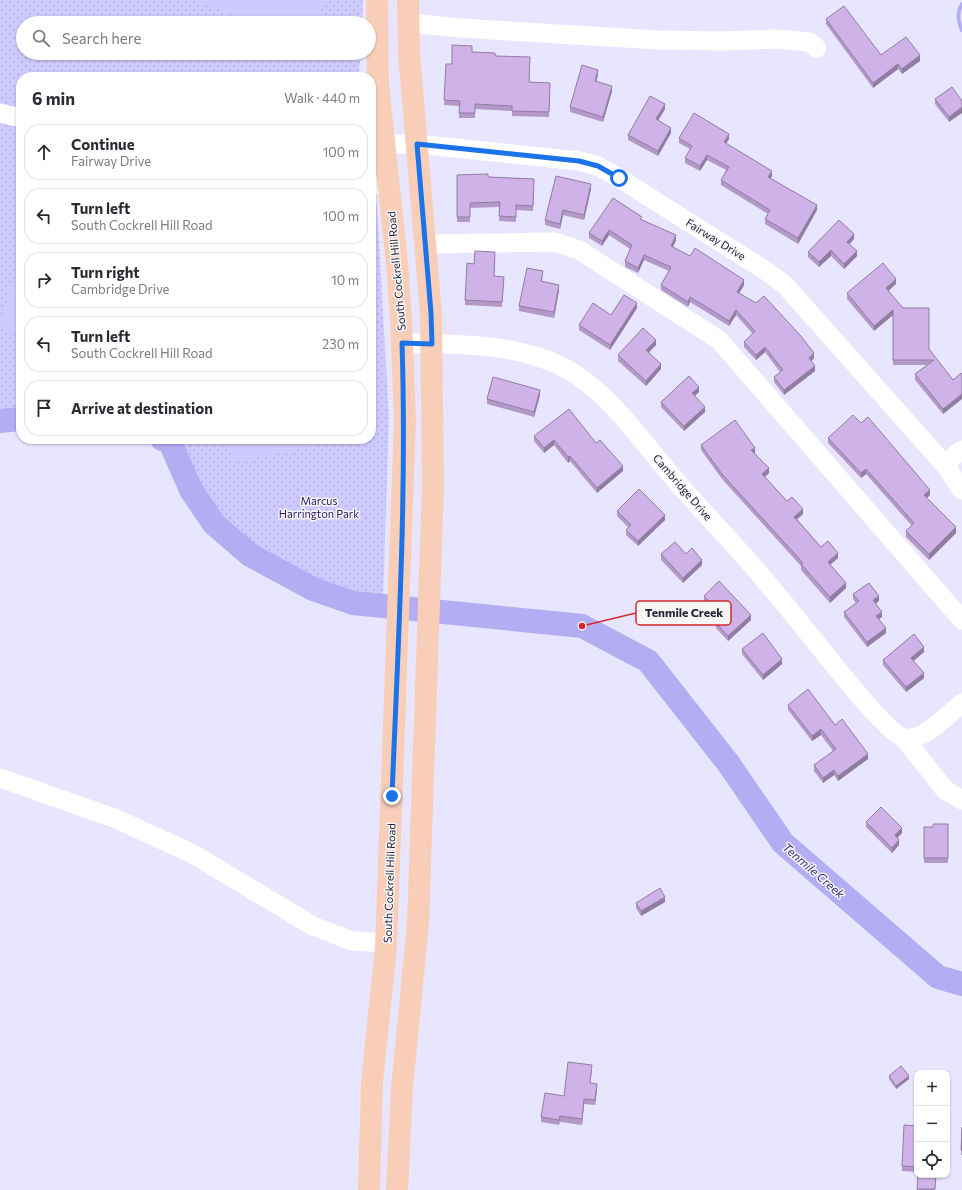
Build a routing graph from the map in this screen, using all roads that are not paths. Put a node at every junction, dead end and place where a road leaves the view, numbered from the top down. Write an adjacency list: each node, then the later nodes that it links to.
1 (377, 0): 7 (main road, South Cockrell Hill Road)
2 (408, 0): 3 (main road)
3 (409, 23): 4 (street); 8 (main road)
4 (817, 48)
5 (0, 114): 6 (street)
6 (16, 117)
7 (384, 144): 8 (street, Fairway Drive); 9 (main road, South Cockrell Hill Road)
8 (417, 144): 10 (main road); 15 (street, Fairway Drive)
9 (380, 185): 10 (main road); 12 (main road, South Cockrell Hill Road)
10 (420, 185): 11 (main road)
11 (425, 244): 13 (main road); 17 (street)
12 (402, 343): 13 (street, Cambridge Drive); 22 (main road, South Cockrell Hill Road)
13 (432, 344): 19 (street, Cambridge Drive); 23 (main road)
14 (962, 450): 15 (street)
15 (944, 464): 16 (street, Fairway Drive)
16 (962, 490)
17 (962, 620)
18 (962, 703): 19 (street)
19 (904, 738): 21 (street, Cambridge Drive)
20 (0, 778): 22 (street)
21 (962, 800)
22 (386, 945): 23 (main road); 24 (main road, South Cockrell Hill Road)
23 (416, 951): 25 (main road)
24 (369, 1190)
25 (397, 1190)

